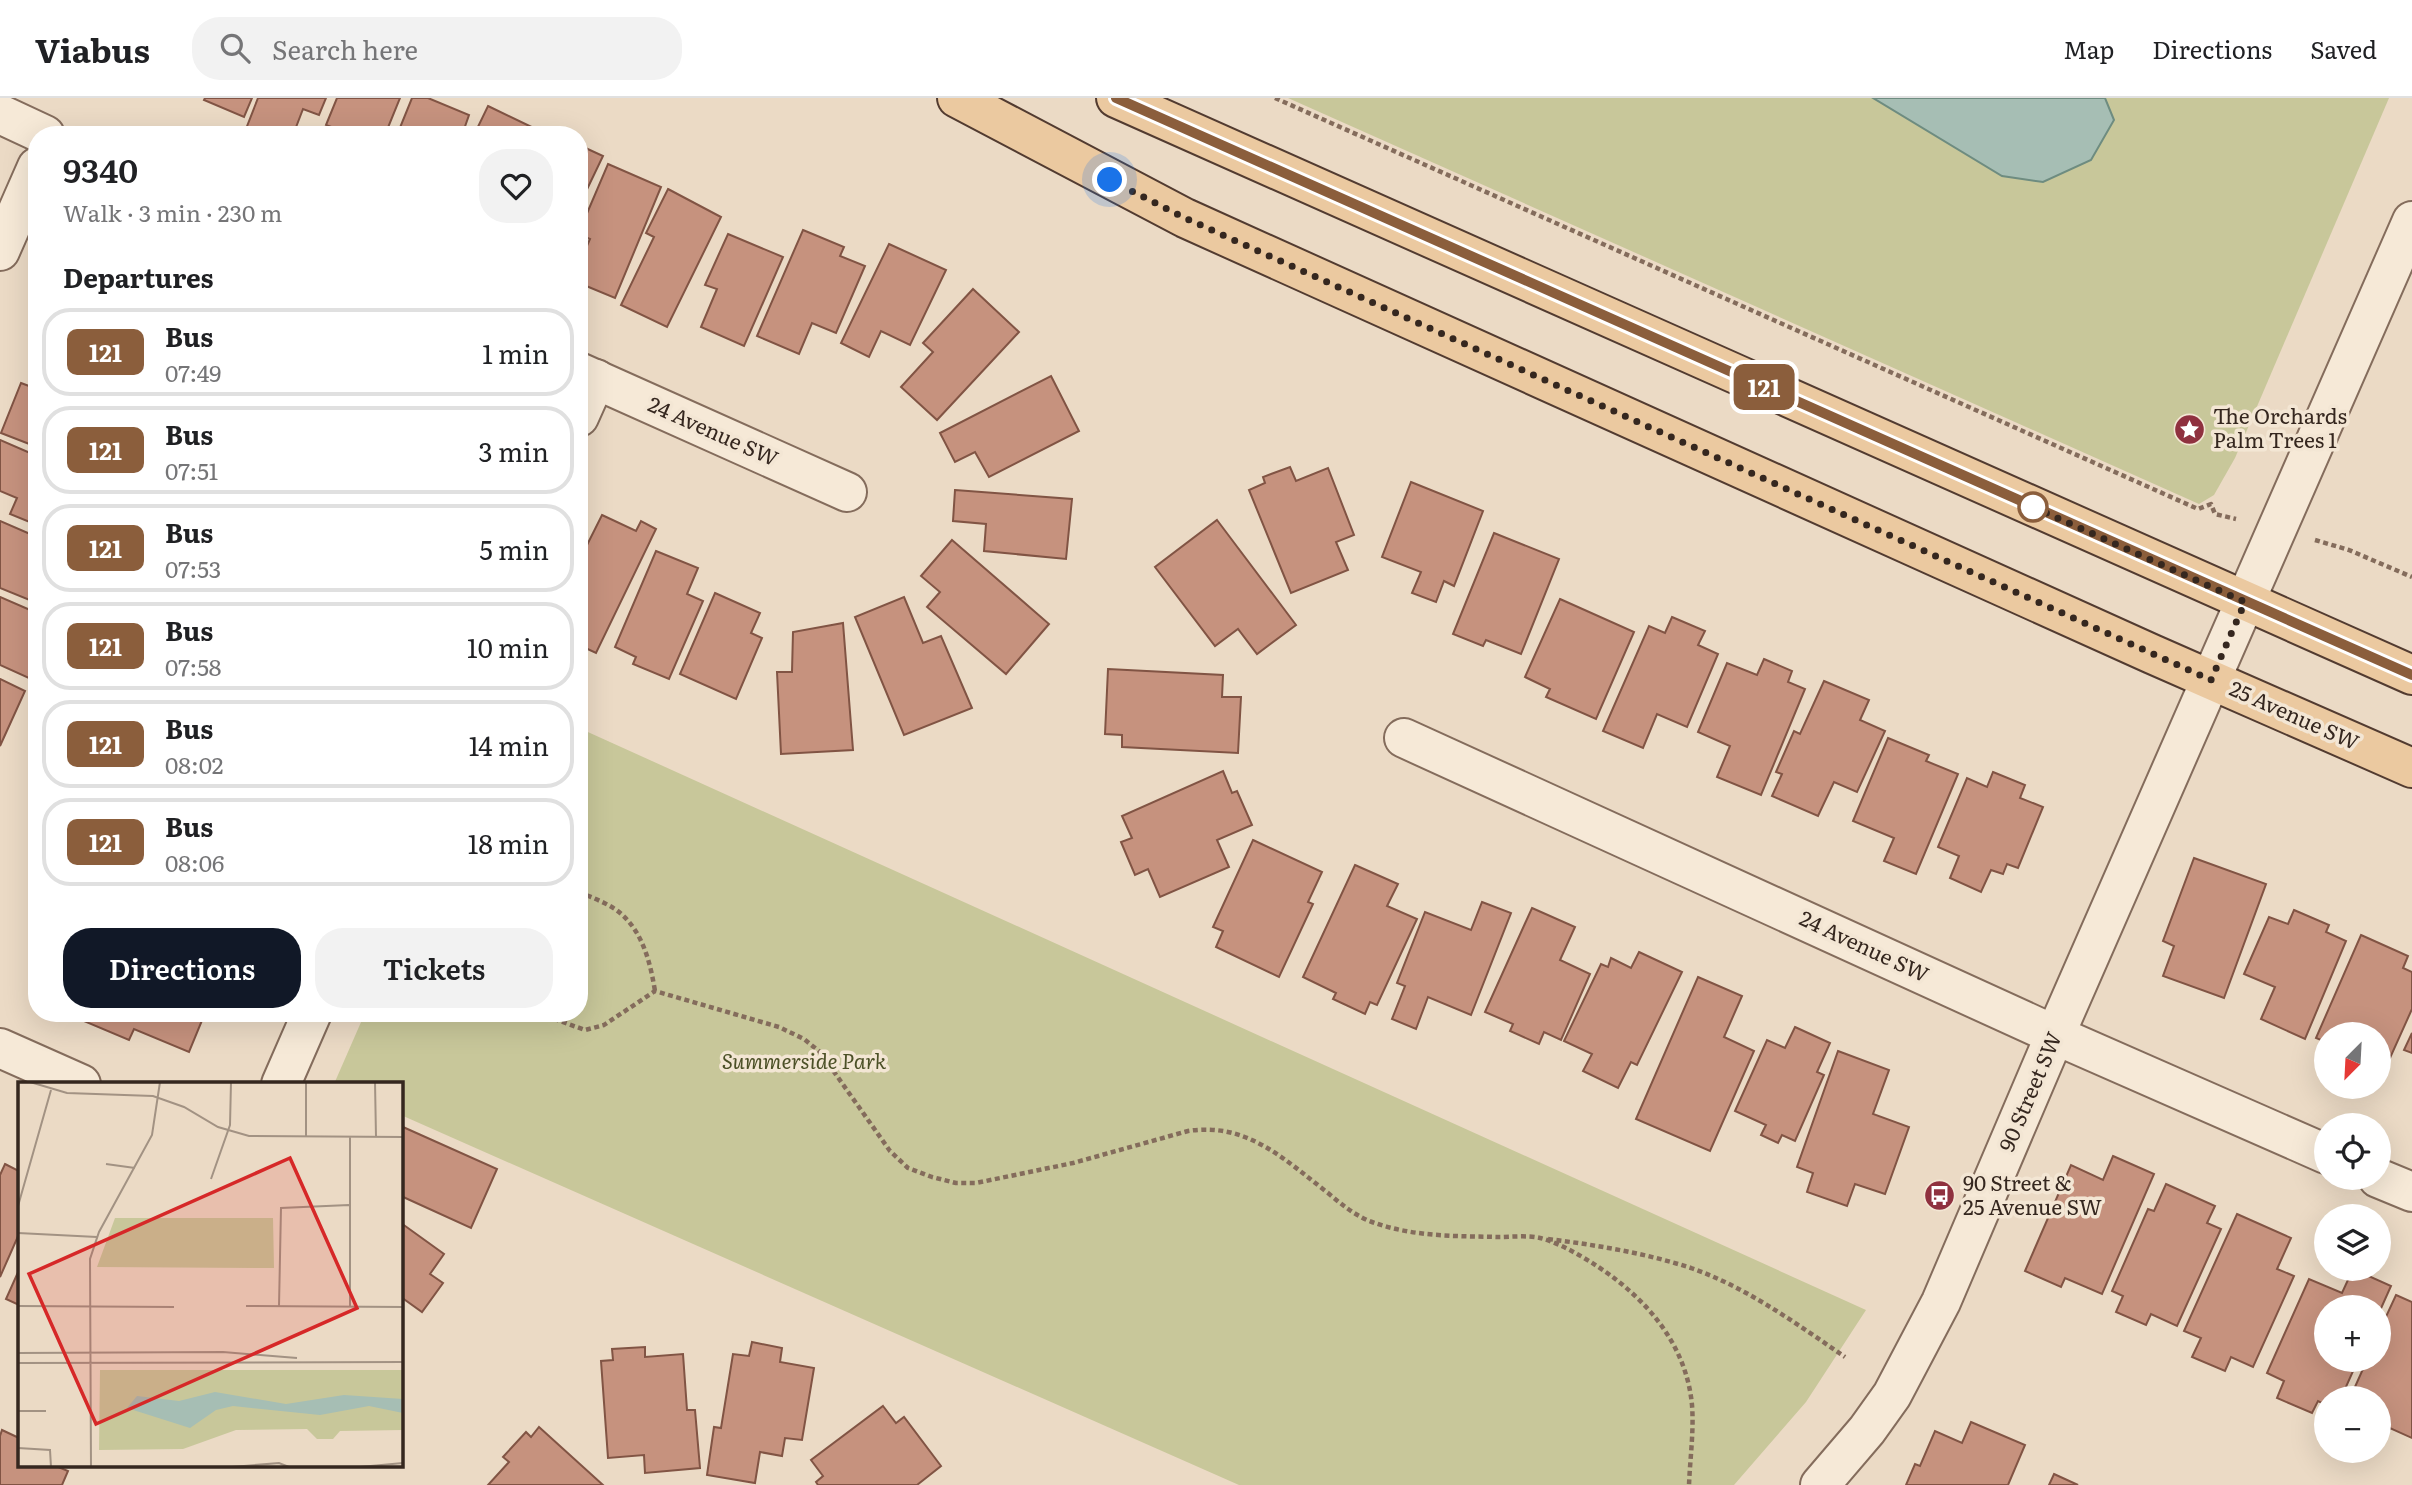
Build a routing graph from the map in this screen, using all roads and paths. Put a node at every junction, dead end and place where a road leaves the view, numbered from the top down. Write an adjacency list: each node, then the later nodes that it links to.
1 (957, 98): 16 (main road, 25 Avenue SW)
2 (1116, 98): 14 (main road)
3 (1275, 98): 11 (path)
4 (0, 114): 5 (street)
5 (28, 127)
6 (28, 187): 8 (street)
7 (2412, 221): 14 (street, 90 Street SW)
8 (0, 251)
9 (588, 376): 10 (street, 24 Avenue SW)
10 (847, 492)
11 (2215, 514)
12 (2349, 550): 13 (path)
13 (2412, 577)
14 (2245, 602): 15 (main road); 16 (street, 90 Street SW)
15 (2412, 675)
16 (2211, 680): 18 (main road, 25 Avenue SW); 23 (street, 90 Street SW)
17 (1404, 738): 23 (street, 24 Avenue SW)
18 (2412, 768)
19 (588, 896): 20 (path)
20 (654, 991): 22 (path); 30 (path)
21 (308, 1022): 26 (street)
22 (563, 1022)
23 (2055, 1035): 27 (street, 24 Avenue SW); 33 (street, 90 Street SW)
24 (0, 1048): 25 (street)
25 (76, 1082)
26 (282, 1082)
27 (2314, 1149)
28 (2391, 1183): 29 (street)
29 (2412, 1192)
30 (1540, 1237): 31 (path); 32 (path)
31 (1844, 1357)
32 (1689, 1485)
33 (1820, 1485)

